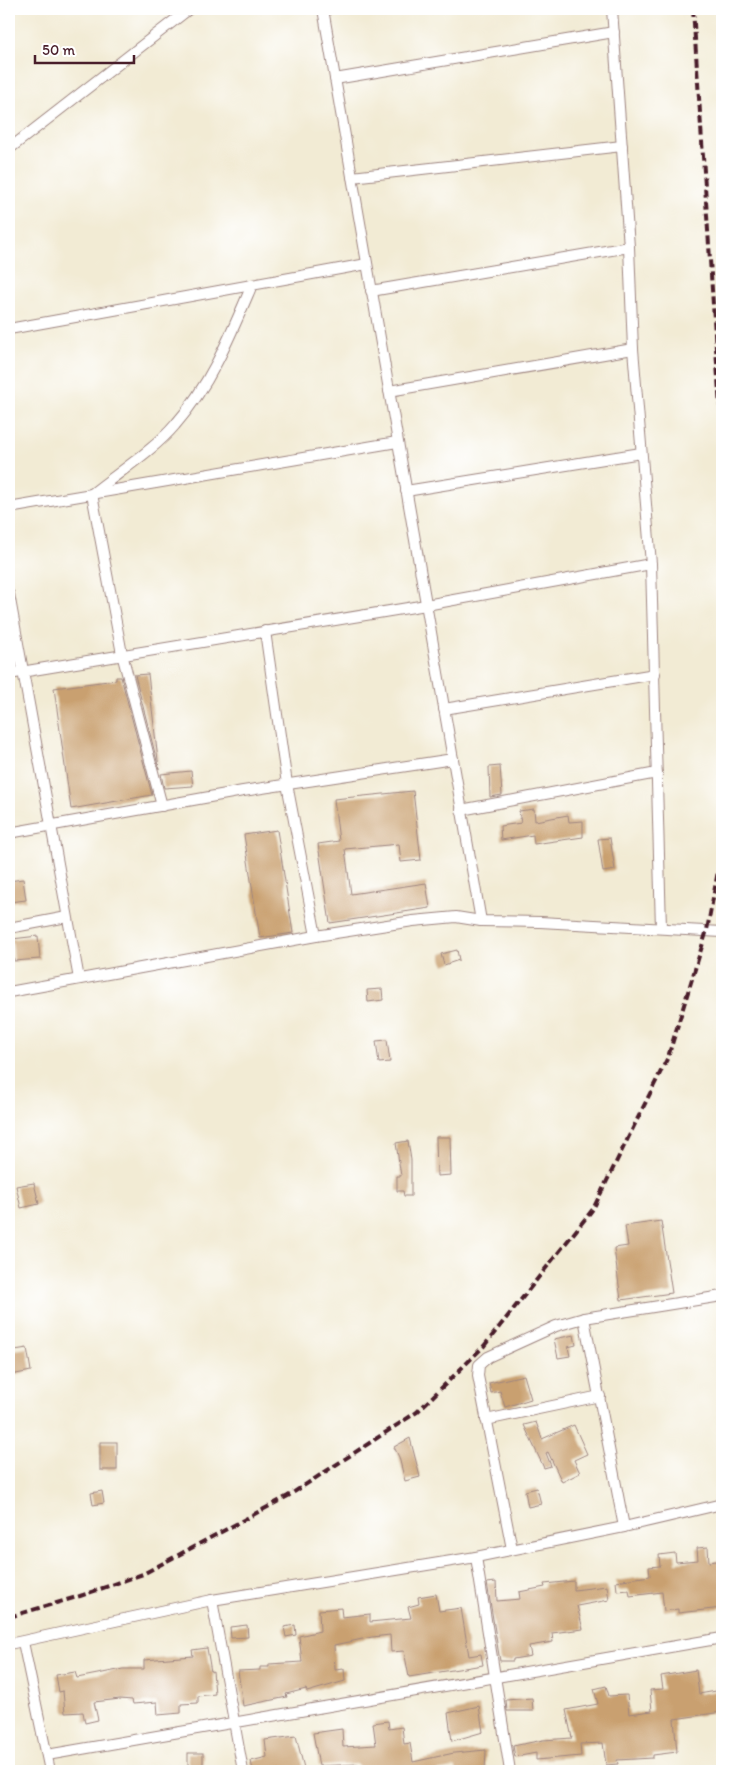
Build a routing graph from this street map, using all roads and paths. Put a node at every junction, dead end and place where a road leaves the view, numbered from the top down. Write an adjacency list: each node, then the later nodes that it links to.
1 (189, 9): 7 (street)
2 (323, 9): 5 (street)
3 (612, 9): 4 (street)
4 (614, 32): 5 (street); 6 (street)
5 (335, 79): 8 (street)
6 (622, 146): 8 (street); 9 (street)
7 (9, 149)
8 (352, 176): 10 (street)
9 (629, 247): 12 (street); 14 (street)
10 (367, 264): 11 (street); 12 (street)
11 (252, 285): 13 (street); 19 (street)
12 (371, 291): 15 (street)
13 (9, 328)
14 (633, 349): 15 (street); 17 (street)
15 (389, 391): 16 (street)
16 (397, 442): 18 (street); 19 (street)
17 (641, 453): 18 (street); 21 (street)
18 (406, 491): 23 (street)
19 (92, 494): 20 (street); 25 (street)
20 (9, 508)
21 (651, 564): 23 (street); 28 (street)
22 (9, 594): 26 (street)
23 (426, 605): 24 (street); 29 (street)
24 (265, 631): 25 (street); 32 (street)
25 (122, 654): 26 (street); 33 (street)
26 (22, 672): 27 (street); 35 (street)
27 (9, 674)
28 (655, 674): 29 (street); 31 (street)
29 (444, 709): 30 (street)
30 (453, 760): 32 (street); 34 (street)
31 (657, 773): 34 (street); 40 (street)
32 (287, 784): 33 (street); 42 (street)
33 (162, 806): 35 (street)
34 (461, 810): 38 (street)
35 (51, 826): 36 (street); 37 (street)
36 (9, 833)
37 (67, 917): 39 (street); 43 (street)
38 (481, 921): 40 (street); 42 (street)
39 (9, 928)
40 (661, 928): 41 (street)
41 (722, 932)
42 (316, 936): 43 (street)
43 (79, 979): 44 (street)
44 (9, 992)
45 (722, 1296): 46 (street)
46 (584, 1318): 47 (street); 48 (street)
47 (600, 1396): 48 (street); 50 (street)
48 (486, 1420): 51 (street)
49 (722, 1504): 50 (street)
50 (624, 1527): 51 (street)
51 (512, 1549): 52 (street)
52 (476, 1557): 53 (street); 57 (street)
53 (212, 1600): 55 (street); 58 (street)
54 (722, 1638): 57 (street)
55 (23, 1642): 56 (street); 59 (street)
56 (9, 1644)
57 (495, 1678): 58 (street); 62 (street)
58 (233, 1724): 59 (street); 61 (street)
59 (47, 1755): 60 (street)
60 (50, 1771)
61 (244, 1771)
62 (510, 1771)

